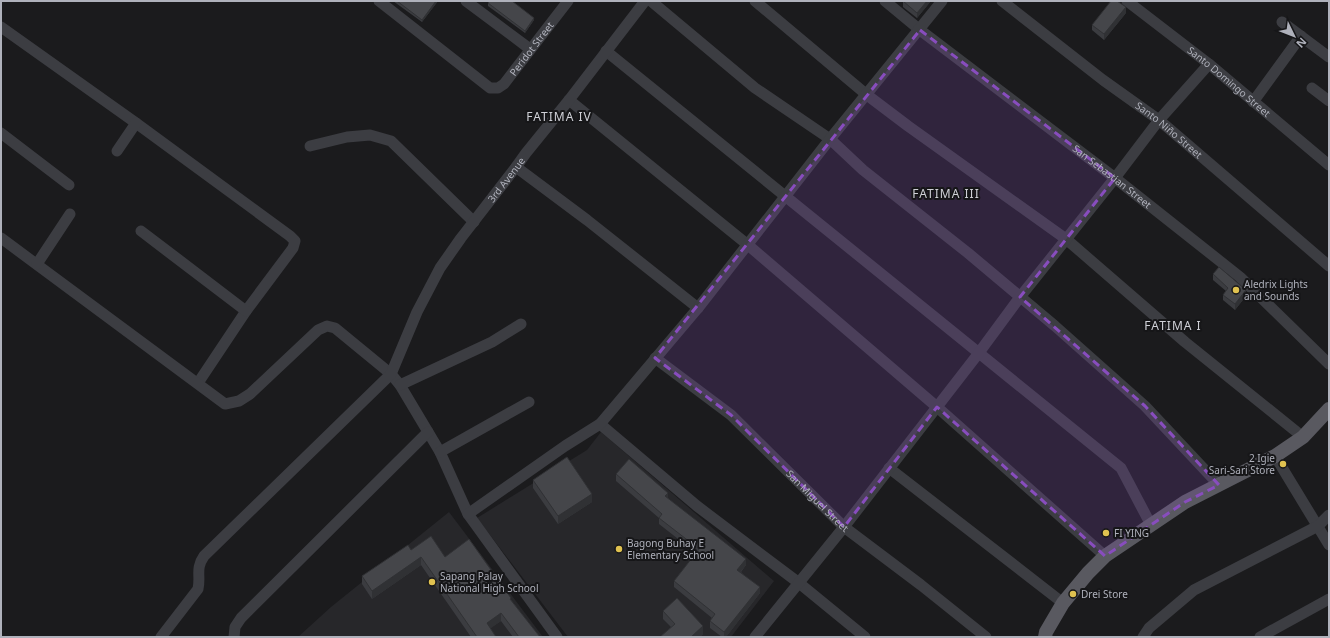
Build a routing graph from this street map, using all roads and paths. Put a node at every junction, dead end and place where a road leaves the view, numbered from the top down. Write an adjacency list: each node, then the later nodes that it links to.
1 (379, 1): 15 (street, Peridot Street)
2 (466, 1): 15 (street)
3 (645, 1): 16 (street, 3rd Avenue)
4 (651, 1): 27 (street)
5 (756, 1): 20 (street)
6 (885, 1): 13 (street, San Sebastian Street)
7 (942, 1): 13 (street)
8 (1002, 1): 24 (street, Santo Niño Street)
9 (1129, 2): 18 (street, Santo Domingo Street)
10 (563, 3): 15 (street, Peridot Street)
11 (1282, 22): 14 (street)
12 (1, 27): 25 (street)
13 (920, 30): 20 (street); 32 (street, San Sebastian Street)
14 (1301, 36): 17 (street); 23 (street)
15 (530, 50)
16 (606, 51): 21 (street, 3rd Avenue); 34 (street)
17 (1329, 57)
18 (1209, 64): 23 (street, Santo Domingo Street); 24 (street)
19 (1312, 88): 22 (street)
20 (867, 95): 27 (street); 39 (street)
21 (569, 100): 31 (street, 3rd Avenue); 40 (street)
22 (1329, 101)
23 (1253, 102): 30 (street, Santo Domingo Street)
24 (1159, 120): 32 (street); 42 (street, Santo Niño Street)
25 (136, 123): 29 (street); 45 (street)
26 (1, 133): 33 (street)
27 (830, 139): 34 (street); 43 (street)
28 (310, 146): 36 (street)
29 (117, 151)
30 (1329, 165)
31 (516, 167): 36 (street, 3rd Avenue); 44 (street)
32 (1115, 178): 39 (street); 49 (street, San Sebastian Street)
33 (69, 185)
34 (785, 196): 40 (street); 47 (street)
35 (70, 214): 41 (street)
36 (474, 222): 50 (street, 3rd Avenue)
37 (141, 231): 45 (street)
38 (1, 238): 41 (street)
39 (1066, 239): 43 (street); 58 (street)
40 (748, 245): 44 (street); 54 (street)
41 (37, 264): 51 (street)
42 (1329, 266)
43 (1020, 297): 47 (street); 62 (street)
44 (698, 308): 48 (street)
45 (246, 311): 51 (street)
46 (521, 324): 52 (street)
47 (978, 354): 54 (street); 65 (street)
48 (655, 358): 56 (street); 67 (street, San Miguel Street)
49 (1329, 364)
50 (390, 374): 51 (street); 52 (street); 73 (street)
51 (198, 383)
52 (400, 385): 57 (street)
53 (529, 402): 59 (street)
54 (937, 407): 61 (street); 69 (street)
55 (1329, 409): 58 (main road)
56 (600, 424): 63 (street); 70 (street)
57 (428, 432): 59 (street); 74 (street)
58 (1303, 437): 60 (main road)
59 (440, 452): 63 (street)
60 (1275, 456): 62 (main road); 66 (street)
61 (889, 468): 67 (street); 72 (street)
62 (1219, 485): 65 (main road)
63 (468, 514): 75 (street)
64 (1329, 515): 66 (street)
65 (1150, 525): 69 (main road)
66 (1318, 526): 68 (street); 80 (street)
67 (844, 527): 70 (street); 78 (street, San Miguel Street)
68 (1329, 545)
69 (1105, 556): 72 (main road)
70 (799, 583): 76 (street); 77 (street)
71 (1329, 599): 81 (street)
72 (1063, 603): 79 (main road)
73 (161, 637)
74 (234, 637)
75 (556, 637)
76 (754, 637)
77 (865, 637)
78 (986, 637)
79 (1045, 637)
80 (1143, 637)
81 (1260, 637)

